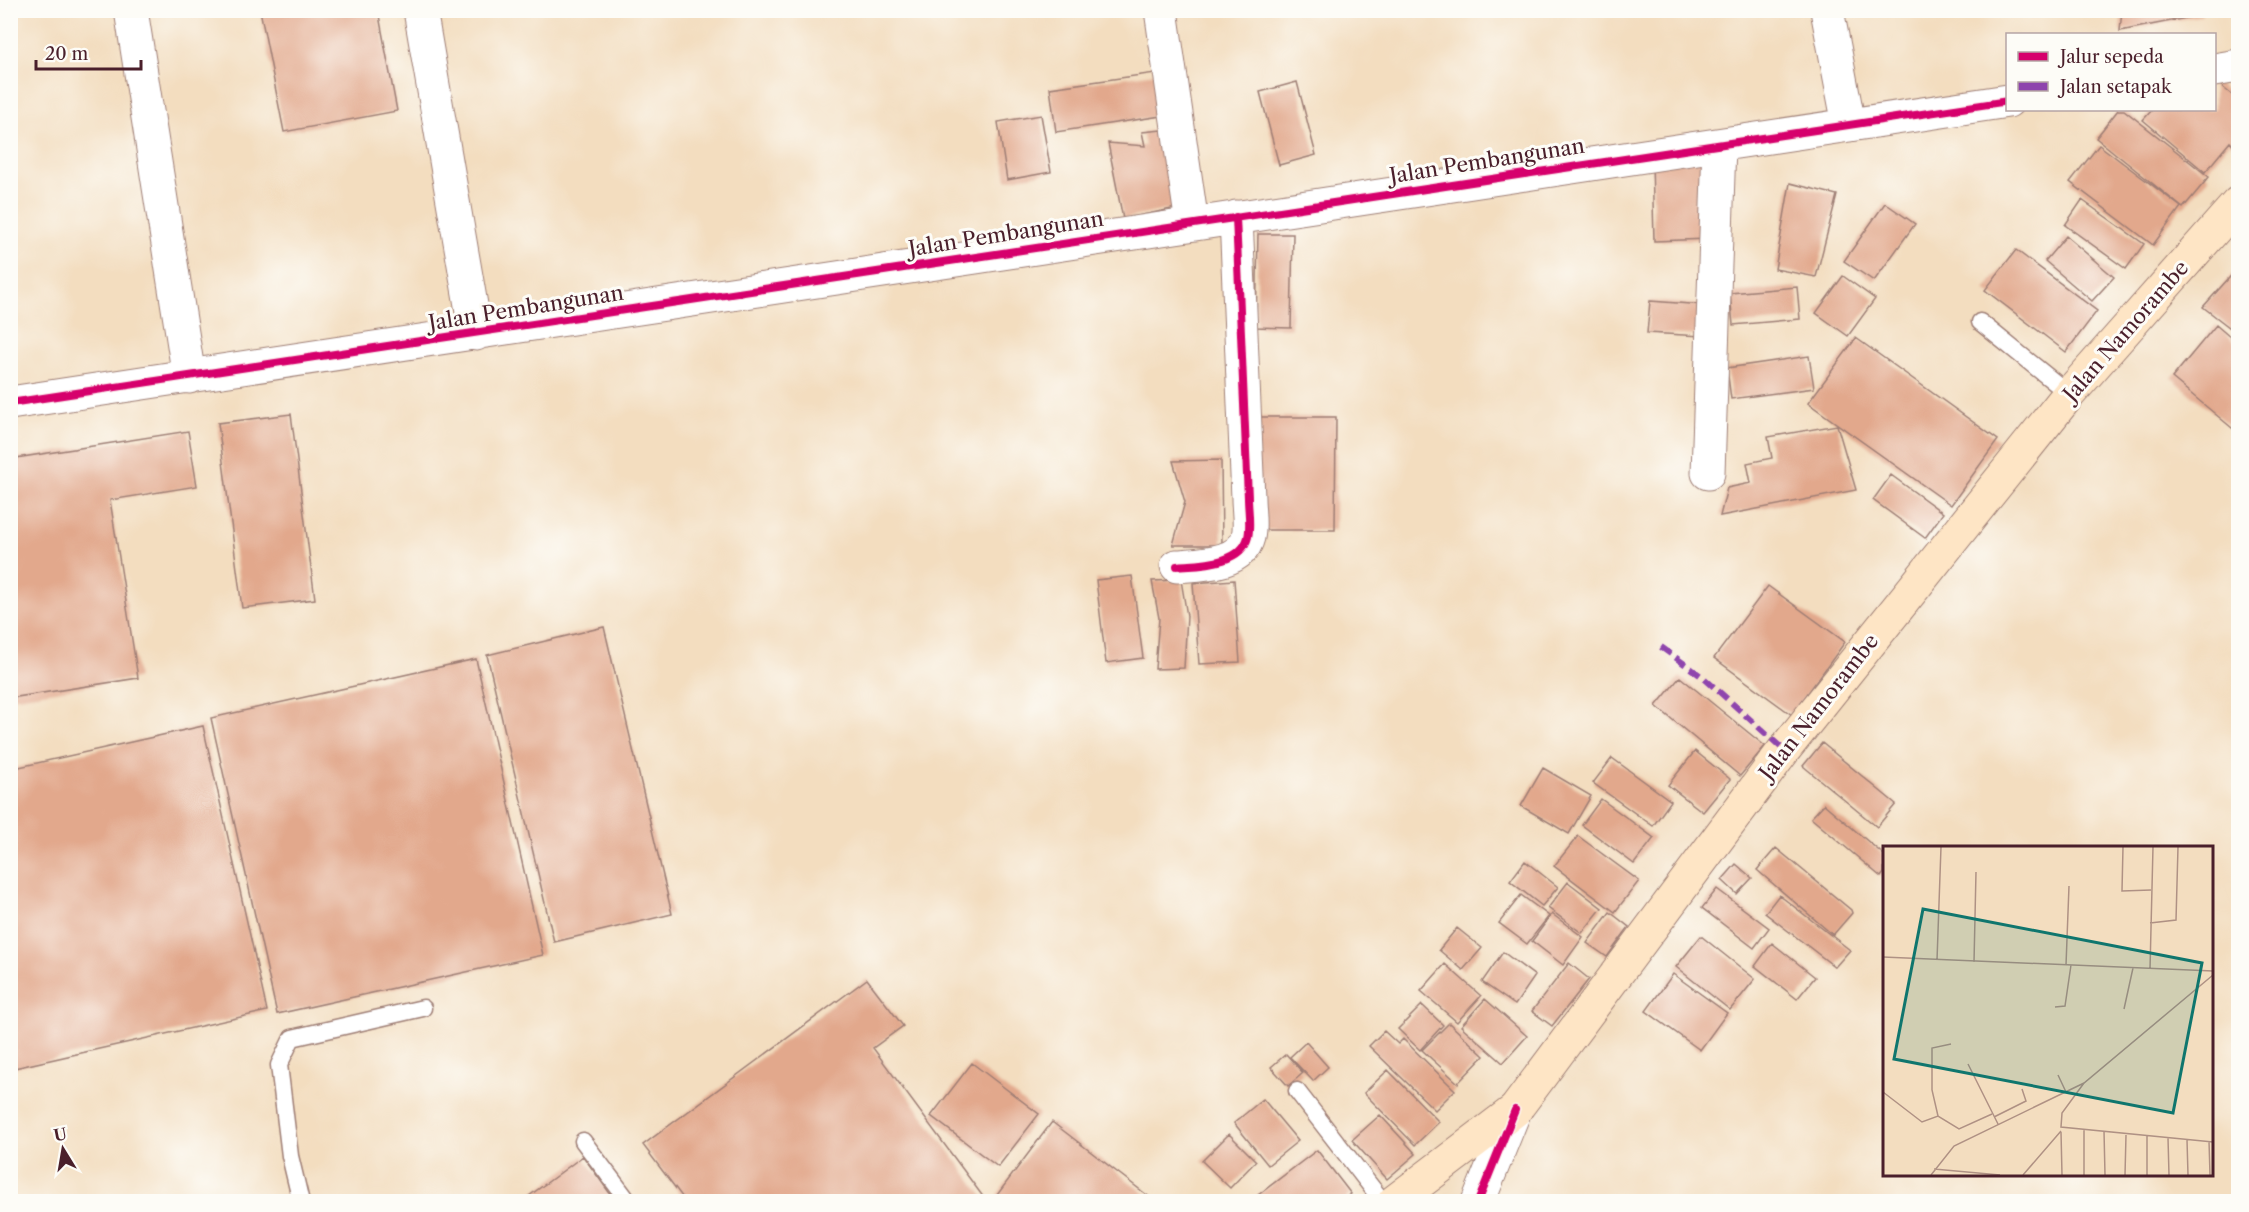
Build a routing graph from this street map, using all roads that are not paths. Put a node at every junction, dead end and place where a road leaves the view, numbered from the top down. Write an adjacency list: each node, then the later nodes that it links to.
1 (130, 10): 15 (street)
2 (420, 10): 14 (street)
3 (1161, 10): 12 (street)
4 (1827, 10): 8 (street)
5 (2238, 66): 6 (street)
6 (2216, 70)
7 (2006, 101): 8 (street, Jalan Pembangunan)
8 (1849, 125): 9 (street, Jalan Pembangunan)
9 (1719, 145): 11 (street, Jalan Pembangunan); 18 (street)
10 (2238, 203): 16 (main road, Jalan Namorambe)
11 (1236, 217): 12 (street, Jalan Pembangunan); 19 (street)
12 (1192, 224): 14 (street, Jalan Pembangunan)
13 (1980, 322): 16 (lane)
14 (476, 334): 15 (street, Jalan Pembangunan)
15 (189, 377): 17 (street, Jalan Pembangunan)
16 (2069, 394): 22 (main road, Jalan Namorambe)
17 (10, 403)
18 (1708, 473)
19 (1177, 567)
20 (423, 1008): 24 (lane)
21 (1297, 1091): 26 (lane)
22 (1515, 1110): 27 (main road, Jalan Namorambe); 28 (street)
23 (583, 1141): 25 (lane)
24 (301, 1202)
25 (629, 1202)
26 (1383, 1202)
27 (1394, 1202)
28 (1478, 1202)

